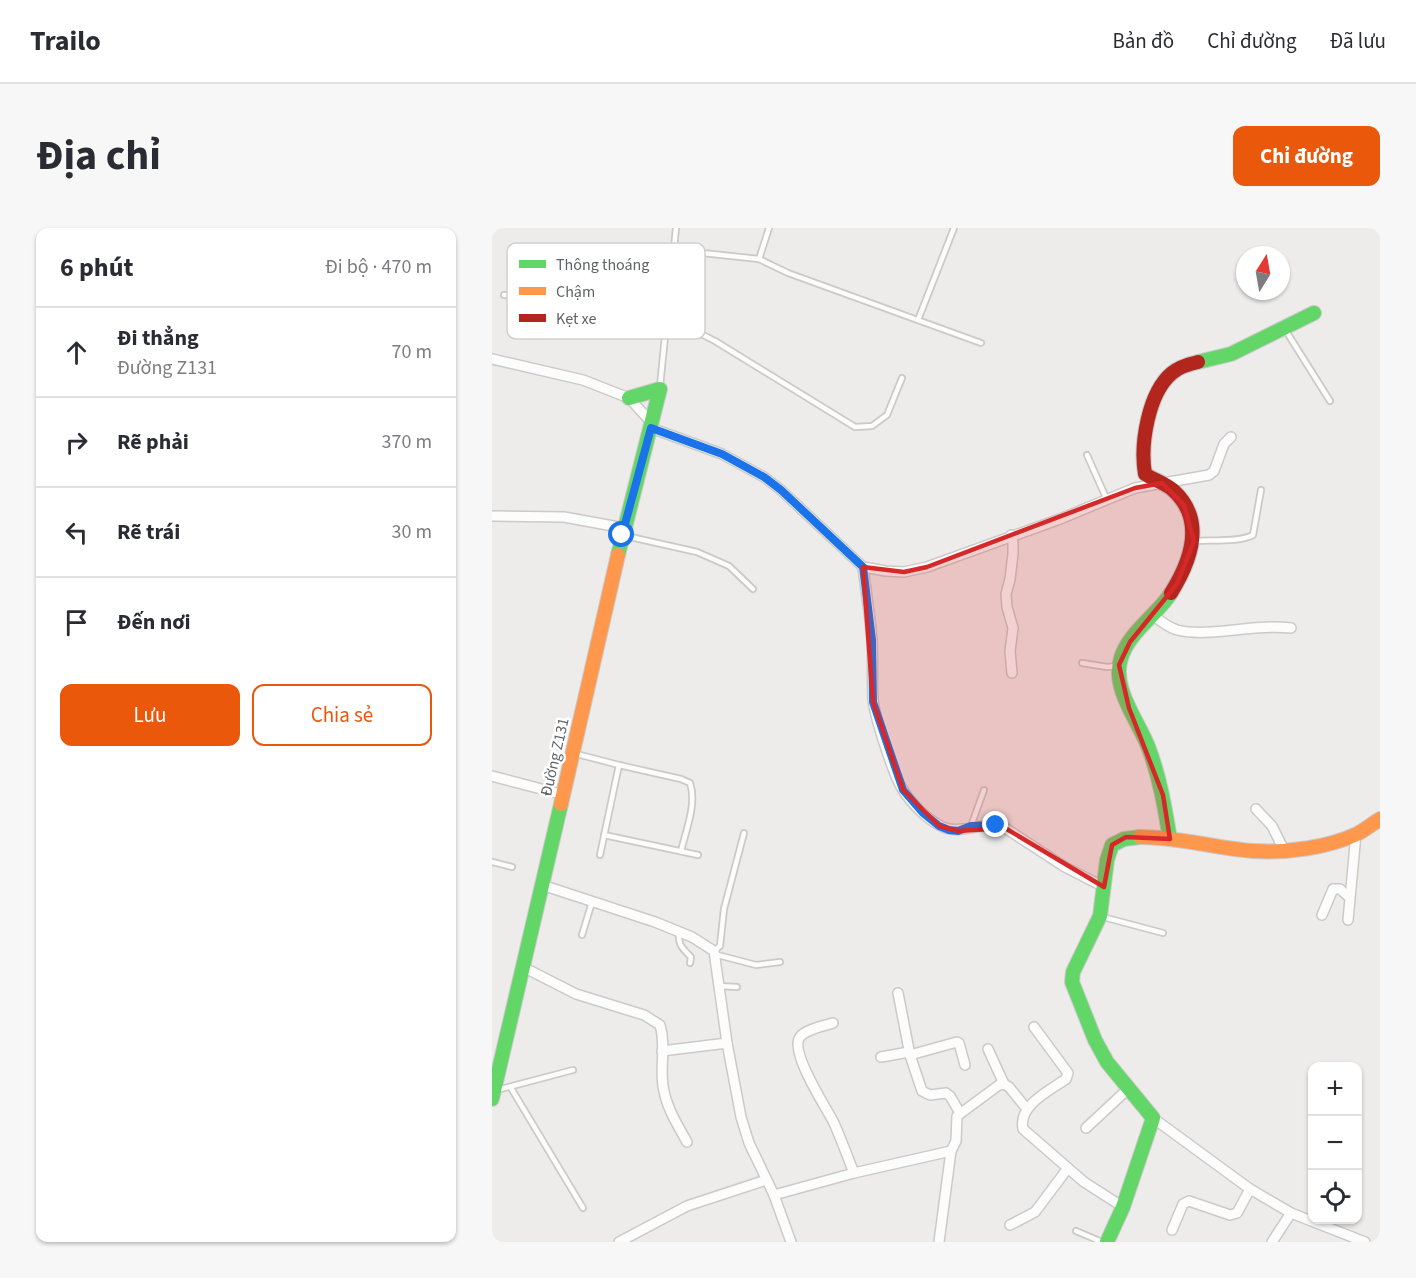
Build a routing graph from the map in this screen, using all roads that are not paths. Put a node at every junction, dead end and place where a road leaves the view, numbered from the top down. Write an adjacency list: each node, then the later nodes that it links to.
1 (676, 228): 4 (lane)
2 (769, 228): 6 (lane)
3 (954, 228): 10 (lane)
4 (675, 243)
5 (705, 253): 6 (lane)
6 (759, 259): 10 (lane)
7 (504, 295): 8 (lane)
8 (507, 295)
9 (1314, 313): 11 (street)
10 (918, 320): 14 (lane)
11 (1284, 328): 19 (lane); 23 (street)
12 (705, 336): 16 (lane)
13 (665, 339): 17 (lane)
14 (981, 343)
15 (492, 359): 18 (street)
16 (902, 378)
17 (660, 389): 18 (street); 20 (street, Đường Z131)
18 (629, 398): 20 (street)
19 (1330, 401)
20 (652, 425): 27 (street, Đường Z131); 30 (street)
21 (1231, 437): 23 (street)
22 (1088, 455): 25 (lane)
23 (1162, 483): 25 (street); 29 (street)
24 (1261, 490): 29 (lane)
25 (1107, 501): 28 (street)
26 (492, 516): 27 (street)
27 (623, 532): 31 (lane); 37 (street, Đường Z131)
28 (1011, 536): 30 (street); 36 (street)
29 (1194, 541): 32 (street)
30 (863, 567): 44 (street)
31 (753, 589)
32 (1152, 615): 33 (street); 35 (street)
33 (1291, 628)
34 (1082, 663): 35 (lane)
35 (1119, 665): 48 (street)
36 (1012, 673)
37 (573, 753): 38 (lane); 41 (street, Đường Z131)
38 (619, 765): 47 (lane); 50 (lane)
39 (492, 776): 41 (street)
40 (984, 790): 44 (lane)
41 (564, 795): 55 (street, Đường Z131)
42 (1256, 810): 49 (street)
43 (1380, 819): 46 (street)
44 (971, 826): 56 (street)
45 (744, 832): 65 (lane)
46 (1356, 834): 49 (street); 57 (street)
47 (604, 835): 50 (lane); 51 (lane)
48 (1170, 839): 49 (street); 56 (street)
49 (1284, 850)
50 (681, 851): 52 (lane)
51 (600, 855)
52 (699, 855)
53 (492, 862): 54 (lane)
54 (512, 867)
55 (542, 885): 58 (street); 68 (street, Đường Z131)
56 (1104, 887): 60 (street)
57 (1349, 897): 59 (street); 61 (street)
58 (592, 902): 62 (street); 64 (lane)
59 (1322, 915)
60 (1100, 916): 63 (lane); 83 (street)
61 (1348, 920)
62 (680, 932): 65 (street); 67 (lane)
63 (1163, 933)
64 (582, 935)
65 (714, 953): 66 (lane); 69 (street)
66 (780, 962)
67 (690, 963)
68 (523, 967): 76 (street); 84 (street, Đường Z131)
69 (718, 986): 70 (lane); 74 (street)
70 (738, 987)
71 (898, 993): 77 (street)
72 (834, 1023): 92 (street)
73 (1034, 1027): 85 (street)
74 (727, 1043): 76 (street); 93 (street)
75 (988, 1049): 81 (street)
76 (662, 1051): 89 (street)
77 (909, 1053): 78 (street); 79 (street); 86 (street)
78 (881, 1058)
79 (965, 1065)
80 (573, 1070): 82 (lane)
81 (1004, 1084): 85 (street); 86 (street)
82 (511, 1088): 84 (lane); 97 (lane)
83 (1129, 1088): 87 (street); 88 (street)
84 (493, 1095)
85 (1027, 1109): 91 (street)
86 (960, 1113): 90 (street)
87 (1153, 1118): 94 (street); 96 (street)
88 (1086, 1128)
89 (687, 1142)
90 (951, 1151): 92 (street); 104 (street)
91 (1068, 1168): 96 (street); 99 (street)
92 (854, 1173): 95 (street)
93 (766, 1180): 95 (street); 102 (street)
94 (1250, 1189): 98 (street); 100 (street)
95 (774, 1195): 103 (street)
96 (1123, 1207): 105 (street)
97 (583, 1208)
98 (1291, 1213): 106 (street); 107 (street)
99 (1010, 1225)
100 (1172, 1230)
101 (1076, 1231): 105 (lane)
102 (619, 1242)
103 (791, 1242)
104 (939, 1242)
105 (1104, 1242)
106 (1272, 1242)
107 (1365, 1242)

